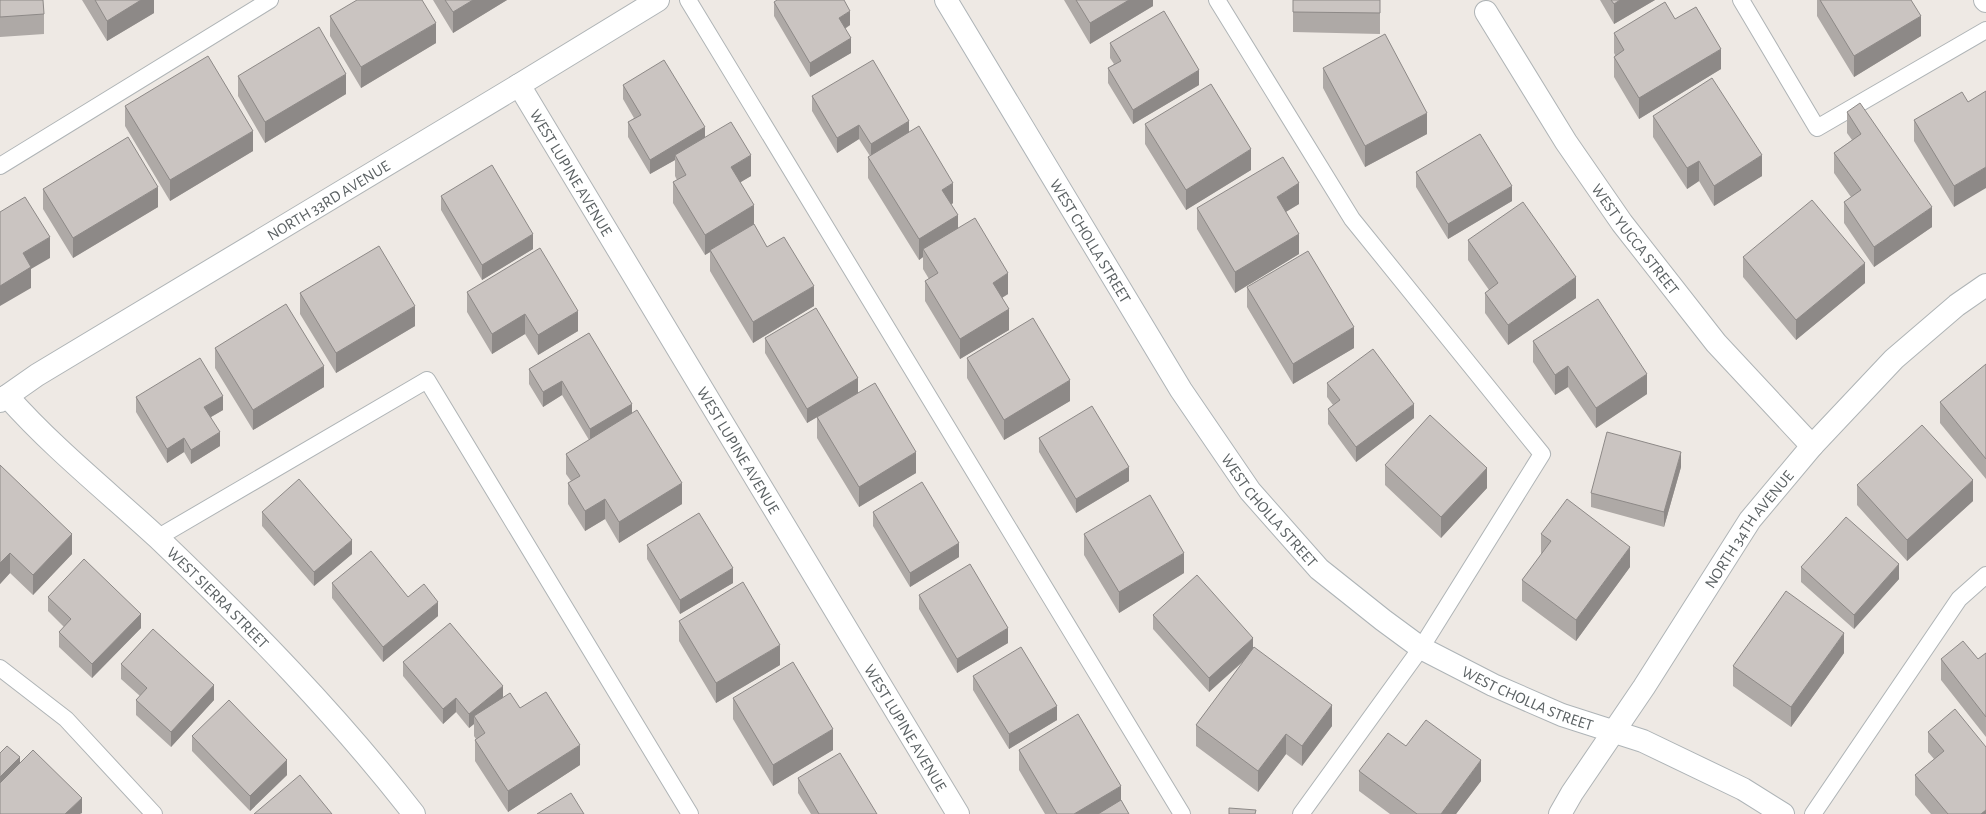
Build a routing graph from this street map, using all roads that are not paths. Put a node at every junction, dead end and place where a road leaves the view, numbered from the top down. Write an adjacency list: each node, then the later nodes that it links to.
1 (270, 0): 10 (lane)
2 (658, 0): 9 (street, NORTH 33RD AVENUE)
3 (688, 0): 23 (lane)
4 (946, 0): 16 (street, WEST CHOLLA STREET)
5 (1217, 0): 16 (lane)
6 (1741, 0): 8 (lane)
7 (1486, 12): 13 (street, WEST YUCCA STREET)
8 (1986, 30)
9 (519, 86): 12 (street, NORTH 33RD AVENUE); 22 (street, WEST LUPINE AVENUE)
10 (0, 166)
11 (1986, 285): 13 (street, NORTH 34TH AVENUE)
12 (3, 398): 14 (street, WEST SIERRA STREET)
13 (1812, 446): 18 (street, NORTH 34TH AVENUE)
14 (157, 538): 20 (street, WEST SIERRA STREET); 21 (lane)
15 (1986, 575): 27 (lane)
16 (1421, 648): 18 (street, WEST CHOLLA STREET); 24 (lane)
17 (0, 668): 19 (lane)
18 (1614, 732): 25 (street, NORTH 34TH AVENUE); 26 (street, WEST CHOLLA STREET)
19 (154, 814)
20 (414, 814)
21 (690, 814)
22 (958, 814)
23 (1182, 814)
24 (1301, 814)
25 (1560, 814)
26 (1783, 814)
27 (1813, 814)

